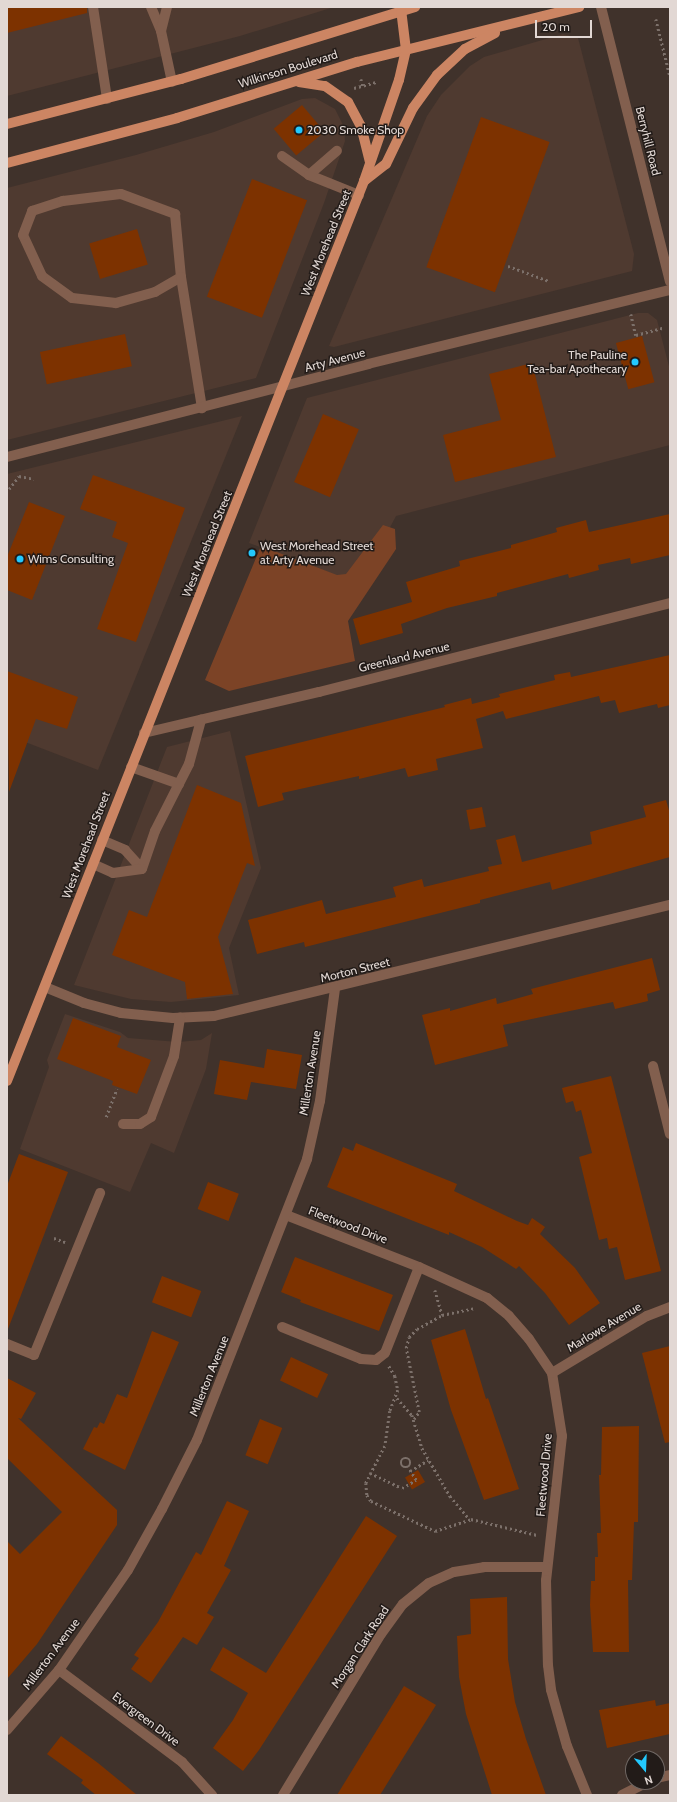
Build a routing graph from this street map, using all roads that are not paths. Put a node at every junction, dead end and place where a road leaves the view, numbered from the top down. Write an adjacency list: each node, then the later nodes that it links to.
1 (93, 7): 13 (street)
2 (151, 7): 9 (street)
3 (167, 7): 9 (street)
4 (415, 7): 7 (main road, Wilkinson Boulevard)
5 (579, 7): 8 (main road, Wilkinson Boulevard)
6 (601, 7): 23 (street, Berryhill Road)
7 (401, 11): 10 (main road, West Morehead Street); 11 (main road, Wilkinson Boulevard)
8 (523, 21): 10 (main road, Wilkinson Boulevard); 20 (main road)
9 (161, 31): 11 (street)
10 (406, 50): 12 (main road, Wilkinson Boulevard); 17 (main road, West Morehead Street)
11 (172, 82): 13 (main road, Wilkinson Boulevard)
12 (271, 87): 17 (main road); 18 (main road, Wilkinson Boulevard)
13 (107, 99): 14 (main road, Wilkinson Boulevard)
14 (7, 124)
15 (337, 151): 19 (street)
16 (282, 156): 19 (street)
17 (370, 162): 20 (main road, West Morehead Street)
18 (7, 163)
19 (309, 175): 21 (street)
20 (364, 181): 21 (main road, West Morehead Street)
21 (359, 195): 25 (main road, West Morehead Street)
22 (181, 276): 22 (street); 26 (street)
23 (670, 281)
24 (670, 290): 25 (street, Arty Avenue)
25 (282, 388): 26 (street, Arty Avenue); 30 (main road, West Morehead Street)
26 (202, 408): 27 (street, Arty Avenue)
27 (7, 457)
28 (670, 603): 29 (street, Greenland Avenue)
29 (201, 720): 30 (street, Greenland Avenue); 32 (street)
30 (144, 733): 31 (main road, West Morehead Street)
31 (130, 767): 32 (street); 33 (main road, West Morehead Street)
32 (179, 784): 35 (street)
33 (102, 840): 34 (main road, West Morehead Street); 35 (street)
34 (93, 864): 35 (street); 37 (main road, West Morehead Street)
35 (142, 869)
36 (670, 906): 38 (street, Morton Street)
37 (45, 987): 39 (street, Morton Street); 41 (main road, West Morehead Street)
38 (335, 988): 39 (street, Morton Street); 45 (street, Millerton Avenue)
39 (180, 1017): 42 (street)
40 (653, 1066): 43 (street)
41 (7, 1081)
42 (123, 1124)
43 (670, 1134)
44 (100, 1193): 49 (street)
45 (286, 1215): 46 (street, Fleetwood Drive); 52 (street, Millerton Avenue)
46 (419, 1267): 48 (street); 50 (street, Fleetwood Drive)
47 (670, 1307): 50 (street, Marlowe Avenue)
48 (282, 1327)
49 (7, 1344)
50 (552, 1373): 51 (street, Fleetwood Drive)
51 (547, 1567): 56 (street, Morgan Clark Road); 57 (street, Fleetwood Drive)
52 (59, 1670): 53 (street, Millerton Avenue); 55 (street, Evergreen Drive)
53 (7, 1730)
54 (632, 1790): 58 (street)
55 (212, 1795)
56 (283, 1795)
57 (587, 1795)
58 (622, 1795)

